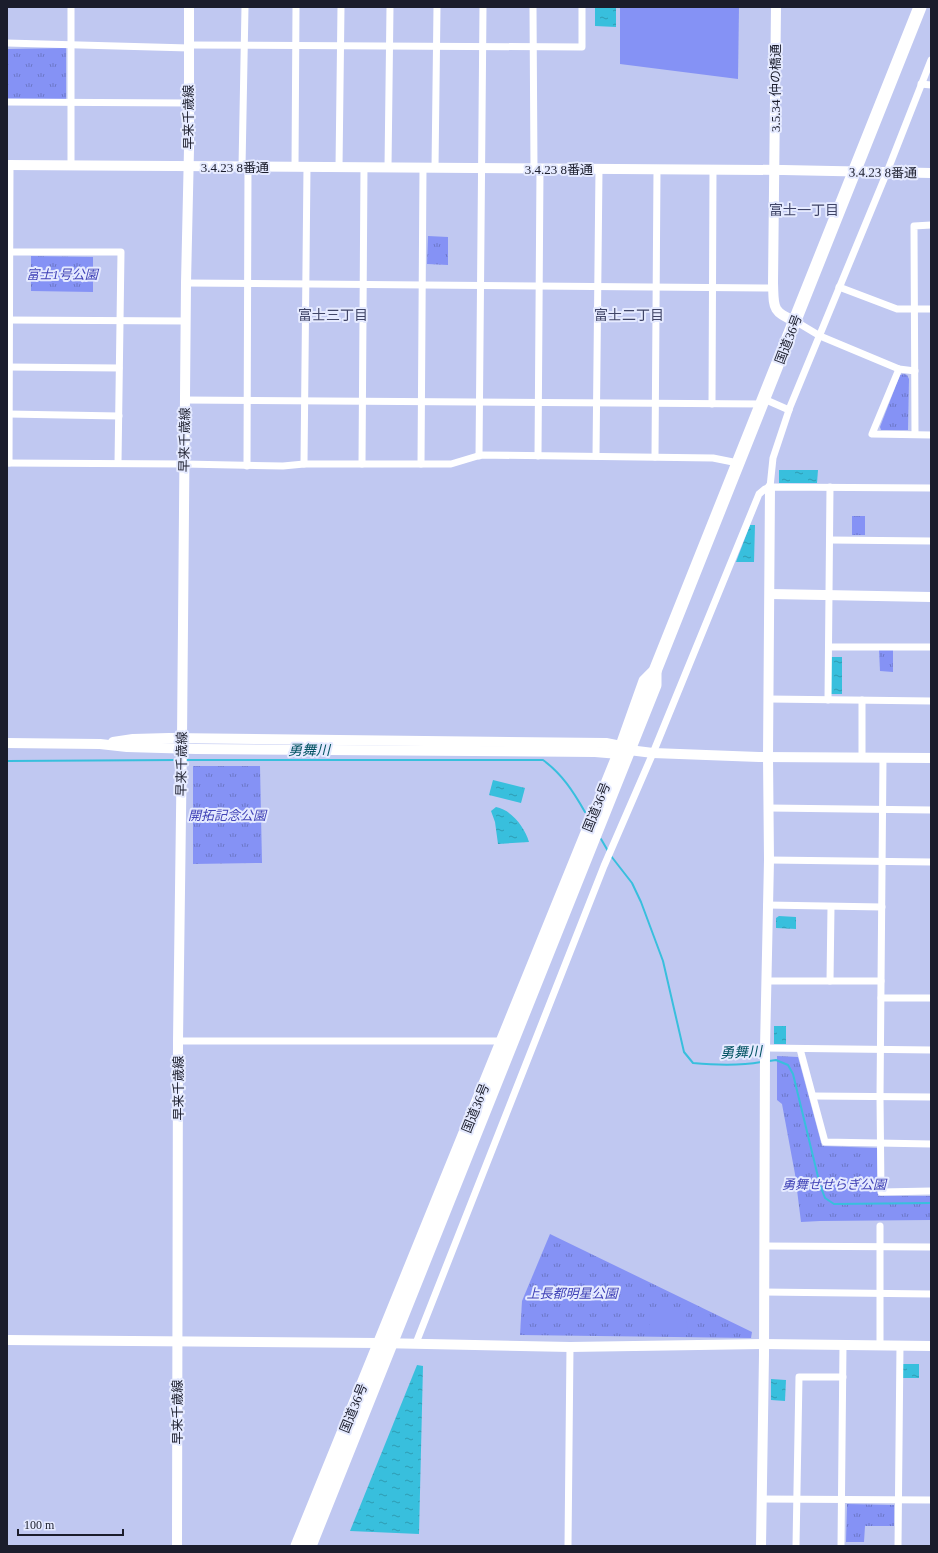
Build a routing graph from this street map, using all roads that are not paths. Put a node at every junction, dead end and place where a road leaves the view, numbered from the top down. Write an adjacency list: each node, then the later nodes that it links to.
1 (71, 7): 14 (street)
2 (189, 7): 16 (street, 早来千歳線)
3 (244, 7): 15 (street)
4 (296, 7): 17 (street)
5 (341, 7): 18 (street)
6 (390, 7): 19 (street)
7 (437, 7): 20 (street)
8 (483, 7): 21 (street)
9 (533, 7): 22 (street)
10 (582, 7): 22 (street)
11 (776, 7): 45 (street, 3.5.34 仲の橋通)
12 (920, 7): 46 (highway, 国道36号)
13 (7, 43): 14 (street)
14 (71, 44): 16 (street); 27 (street)
15 (245, 45): 16 (street); 17 (street); 32 (street)
16 (188, 46): 28 (street, 早来千歳線)
17 (295, 46): 18 (street); 33 (street)
18 (340, 46): 19 (street); 35 (street)
19 (389, 46): 20 (street); 37 (street)
20 (437, 46): 21 (street); 39 (street)
21 (483, 47): 22 (street); 40 (street)
22 (533, 47): 41 (street)
23 (931, 60): 24 (street)
24 (921, 84): 25 (street); 47 (street)
25 (931, 85)
26 (7, 102): 27 (street)
27 (71, 103): 28 (street); 30 (street)
28 (189, 103): 31 (street, 早来千歳線)
29 (9, 165): 30 (street, 3.4.23 8番通); 50 (street)
30 (71, 165): 31 (street, 3.4.23 8番通)
31 (188, 166): 32 (street, 3.4.23 8番通); 51 (street, 早来千歳線)
32 (245, 167): 33 (street, 3.4.23 8番通); 52 (street)
33 (295, 167): 34 (street, 3.4.23 8番通)
34 (307, 167): 35 (street, 3.4.23 8番通); 53 (street)
35 (340, 167): 36 (street, 3.4.23 8番通)
36 (364, 167): 37 (street, 3.4.23 8番通); 54 (street)
37 (388, 167): 38 (street, 3.4.23 8番通)
38 (423, 168): 39 (street, 3.4.23 8番通); 55 (street)
39 (435, 168): 40 (street, 3.4.23 8番通)
40 (482, 169): 41 (street, 3.4.23 8番通); 56 (street)
41 (537, 169): 42 (street, 3.4.23 8番通); 57 (street)
42 (598, 169): 43 (street, 3.4.23 8番通); 58 (street)
43 (657, 170): 44 (street, 3.4.23 8番通); 59 (street)
44 (713, 170): 45 (street, 3.4.23 8番通); 60 (street)
45 (775, 170): 46 (street, 3.4.23 8番通); 61 (street, 3.5.34 仲の橋通)
46 (855, 171): 47 (street, 3.4.23 8番通); 68 (highway, 国道36号)
47 (887, 172): 48 (street, 3.4.23 8番通); 62 (street)
48 (931, 172)
49 (931, 225): 63 (street)
50 (9, 252): 65 (street); 66 (street)
51 (186, 283): 52 (street); 67 (street, 早来千歳線)
52 (248, 284): 53 (street); 75 (street)
53 (306, 284): 54 (street); 76 (street)
54 (364, 285): 55 (street); 77 (street)
55 (422, 285): 56 (street); 78 (street)
56 (481, 286): 57 (street); 79 (street)
57 (539, 286): 58 (street); 81 (street)
58 (596, 287): 59 (street); 82 (street)
59 (655, 287): 60 (street); 83 (street)
60 (712, 288): 61 (street); 84 (street)
61 (773, 288): 68 (street, 3.5.34 仲の橋通)
62 (839, 288): 63 (street); 69 (street)
63 (915, 309): 64 (street); 73 (street)
64 (931, 309)
65 (8, 320): 66 (street); 70 (street)
66 (120, 321): 67 (street); 71 (street)
67 (186, 321): 74 (street, 早来千歳線)
68 (795, 321): 69 (street); 80 (highway, 国道36号)
69 (820, 336): 72 (street); 85 (street)
70 (8, 367): 71 (street); 86 (street)
71 (119, 368): 87 (street)
72 (899, 370): 73 (street); 88 (street)
73 (915, 372): 88 (street)
74 (185, 400): 75 (street); 97 (street, 早来千歳線)
75 (247, 401): 76 (street); 101 (street)
76 (305, 401): 77 (street); 98 (street)
77 (363, 402): 78 (street); 99 (street)
78 (422, 402): 79 (street); 100 (street)
79 (480, 402): 81 (street); 90 (street)
80 (762, 402): 84 (street); 85 (street); 96 (highway, 国道36号)
81 (538, 403): 82 (street); 91 (street)
82 (596, 403): 83 (street); 92 (street)
83 (654, 404): 84 (street); 93 (street)
84 (712, 404)
85 (789, 410): 102 (street)
86 (8, 414): 87 (street); 94 (street)
87 (118, 416): 95 (street)
88 (915, 434): 89 (street)
89 (931, 434)
90 (479, 456): 91 (street); 100 (street)
91 (538, 456): 92 (street)
92 (596, 456): 93 (street)
93 (655, 457): 96 (street)
94 (8, 463): 95 (street)
95 (118, 463): 97 (street)
96 (738, 463): 117 (highway, 国道36号)
97 (184, 464): 101 (street); 118 (street, 早来千歳線)
98 (304, 464): 99 (street); 101 (street)
99 (362, 464): 100 (street)
100 (421, 464)
101 (247, 466)
102 (770, 487): 103 (street); 107 (street); 119 (street)
103 (830, 487): 104 (street); 105 (street)
104 (931, 488)
105 (830, 540): 106 (street); 108 (street)
106 (931, 540)
107 (770, 594): 108 (street); 112 (street)
108 (830, 595): 109 (street); 110 (street)
109 (931, 597)
110 (829, 647): 111 (street); 113 (street)
111 (931, 647)
112 (769, 699): 113 (street); 120 (street)
113 (828, 700): 114 (street)
114 (862, 700): 115 (street); 121 (street)
115 (931, 701)
116 (7, 743): 118 (street)
117 (623, 750): 118 (street); 119 (street); 139 (highway, 国道36号)
118 (182, 752): 138 (street, 早来千歳線)
119 (654, 753): 120 (street); 161 (street)
120 (768, 757): 121 (street); 124 (street)
121 (862, 758): 122 (street)
122 (883, 758): 123 (street); 125 (street)
123 (931, 758)
124 (769, 808): 125 (street); 127 (street)
125 (883, 810): 126 (street); 128 (street)
126 (931, 810)
127 (768, 860): 128 (street); 130 (street)
128 (883, 862): 129 (street); 132 (street)
129 (931, 862)
130 (767, 906): 131 (street); 133 (street)
131 (831, 907): 132 (street); 134 (street)
132 (882, 907): 135 (street)
133 (766, 981): 134 (street); 143 (street)
134 (830, 981): 135 (street)
135 (881, 981): 136 (street)
136 (881, 998): 137 (street); 141 (street)
137 (931, 998)
138 (178, 1041): 139 (street); 158 (street, 早来千歳線)
139 (507, 1042): 159 (highway, 国道36号); 160 (highway, 国道36号)
140 (800, 1048): 141 (street); 143 (street); 144 (street)
141 (881, 1049): 142 (street); 145 (street)
142 (931, 1050)
143 (764, 1051): 151 (street)
144 (813, 1096): 145 (street); 147 (street)
145 (880, 1097): 146 (street); 147 (street)
146 (931, 1097)
147 (881, 1144): 148 (street); 149 (street)
148 (931, 1144)
149 (931, 1192)
150 (880, 1226): 152 (street)
151 (764, 1246): 152 (street); 154 (street)
152 (880, 1246): 153 (street); 155 (street)
153 (931, 1247)
154 (764, 1292): 155 (street); 162 (street)
155 (880, 1293): 156 (street); 164 (street)
156 (931, 1294)
157 (7, 1340): 158 (street)
158 (178, 1342): 159 (street); 174 (street, 早来千歳線)
159 (379, 1343): 160 (street); 175 (highway, 国道36号)
160 (392, 1343): 161 (street); 176 (highway, 国道36号)
161 (416, 1343): 167 (street)
162 (763, 1344): 163 (street); 167 (street); 169 (street)
163 (843, 1345): 164 (street); 168 (street)
164 (880, 1345): 165 (street)
165 (900, 1345): 166 (street); 172 (street)
166 (931, 1346)
167 (570, 1347): 177 (street)
168 (843, 1377): 170 (street); 171 (street)
169 (761, 1499): 170 (street); 178 (street)
170 (796, 1499): 171 (street); 179 (street)
171 (842, 1499): 172 (street); 180 (street)
172 (898, 1500): 173 (street); 181 (street)
173 (931, 1500)
174 (177, 1546)
175 (297, 1546)
176 (310, 1546)
177 (568, 1546)
178 (761, 1546)
179 (796, 1546)
180 (841, 1546)
181 (898, 1546)

